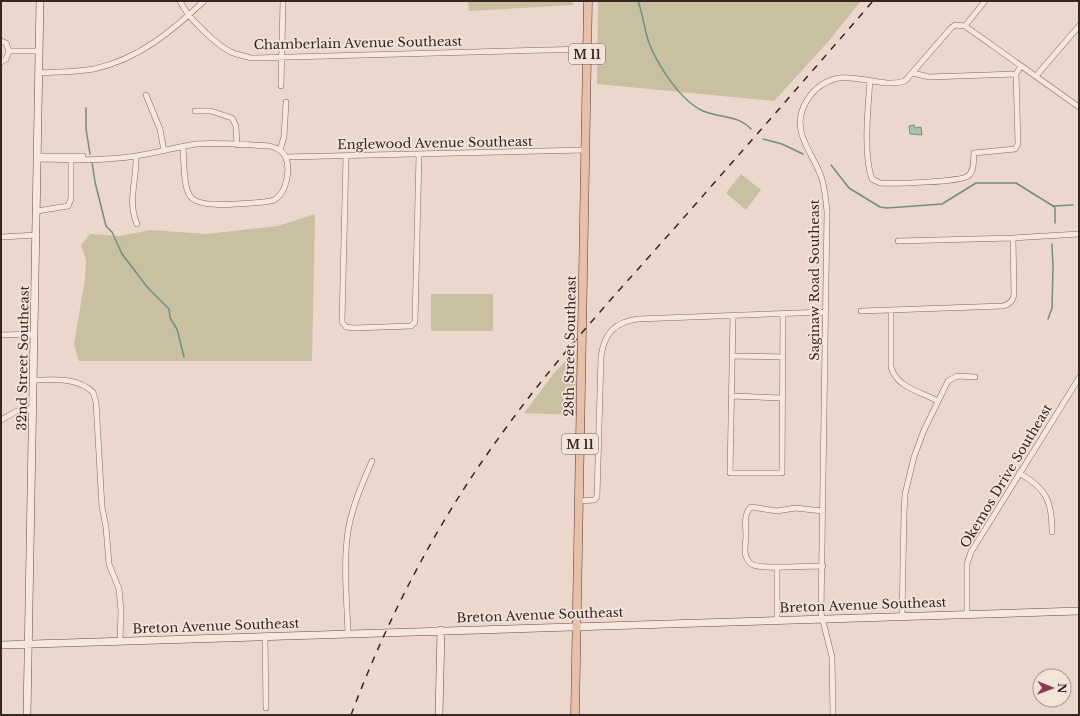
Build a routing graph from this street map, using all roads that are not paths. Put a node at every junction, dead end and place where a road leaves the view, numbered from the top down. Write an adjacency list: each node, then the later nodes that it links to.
1 (40, 1): 13 (main road, 32nd Street Southeast)
2 (180, 1): 7 (street, Chamberlain Avenue Southeast)
3 (204, 1): 7 (street)
4 (283, 1): 14 (street)
5 (588, 1): 11 (main road, 28th Street Southeast / M 11)
6 (985, 1): 8 (street)
7 (189, 16): 14 (street, Chamberlain Avenue Southeast); 17 (street)
8 (965, 26): 16 (street); 18 (street, Saginaw Road Southeast)
9 (1079, 26): 20 (street)
10 (1, 41): 12 (street)
11 (587, 49): 14 (street, Chamberlain Avenue Southeast); 30 (main road, 28th Street Southeast / M 11)
12 (10, 51): 13 (street); 15 (street)
13 (40, 51): 17 (main road, 32nd Street Southeast)
14 (282, 57): 22 (street)
15 (1, 62)
16 (1021, 66): 19 (street); 20 (street)
17 (39, 73): 36 (main road, 32nd Street Southeast)
18 (913, 73): 19 (street); 21 (street, Saginaw Road Southeast)
19 (1016, 74): 21 (street)
20 (1036, 76): 25 (street)
21 (870, 81): 48 (street, Saginaw Road Southeast)
22 (281, 86)
23 (146, 95): 31 (street)
24 (286, 102): 29 (street)
25 (1079, 107)
26 (195, 111): 27 (street)
27 (237, 145): 28 (street); 29 (street)
28 (183, 147): 31 (street); 35 (street)
29 (280, 150): 35 (street)
30 (586, 150): 32 (street, Englewood Avenue Southeast); 65 (main road, 28th Street Southeast / M 11)
31 (164, 151): 33 (street)
32 (419, 154): 34 (street, Englewood Avenue Southeast); 34 (street)
33 (136, 156): 37 (street); 40 (street)
34 (346, 156): 35 (street, Englewood Avenue Southeast)
35 (286, 157)
36 (38, 158): 37 (street); 38 (street); 39 (main road, 32nd Street Southeast)
37 (104, 159): 38 (street)
38 (71, 160): 39 (street)
39 (37, 211): 42 (main road, 32nd Street Southeast)
40 (137, 224)
41 (1079, 234): 44 (street)
42 (37, 235): 43 (street); 51 (main road, 32nd Street Southeast)
43 (1, 237)
44 (1013, 238): 45 (street); 46 (street)
45 (898, 241)
46 (891, 310): 47 (street); 60 (street)
47 (861, 311)
48 (826, 312): 49 (street); 66 (street, Saginaw Road Southeast)
49 (783, 314): 50 (street); 54 (street)
50 (733, 316): 53 (street); 65 (street)
51 (35, 334): 52 (street); 57 (main road, 32nd Street Southeast)
52 (1, 335)
53 (733, 356): 54 (street); 58 (street)
54 (783, 357): 59 (street)
55 (975, 377): 60 (street)
56 (1079, 378): 64 (street, Okemos Drive Southeast)
57 (34, 380): 61 (main road, 32nd Street Southeast); 79 (street)
58 (732, 396): 59 (street); 59 (street)
59 (782, 398)
60 (938, 401): 72 (street)
61 (34, 409): 62 (street); 80 (main road, 32nd Street Southeast)
62 (1, 420)
63 (372, 461): 77 (street)
64 (1019, 473): 67 (street); 71 (street, Okemos Drive Southeast)
65 (579, 501): 75 (main road, 28th Street Southeast / M 11)
66 (823, 511): 68 (street, Saginaw Road Southeast); 69 (street)
67 (1052, 532)
68 (823, 566): 69 (street); 73 (street, Saginaw Road Southeast)
69 (777, 568): 74 (street)
70 (1079, 610): 71 (main road, Breton Avenue Southeast)
71 (967, 614): 72 (main road, Breton Avenue Southeast)
72 (902, 617): 73 (main road, Breton Avenue Southeast)
73 (822, 619): 74 (main road, Breton Avenue Southeast); 86 (street, Saginaw Road Southeast)
74 (777, 621): 75 (main road, Breton Avenue Southeast)
75 (577, 626): 76 (main road, Breton Avenue Southeast); 85 (main road, 28th Street Southeast / M 11)
76 (441, 630): 77 (main road, Breton Avenue Southeast); 84 (main road)
77 (348, 634): 78 (main road, Breton Avenue Southeast)
78 (265, 636): 79 (main road, Breton Avenue Southeast); 82 (street)
79 (120, 642): 80 (main road, Breton Avenue Southeast)
80 (30, 644): 81 (main road, Breton Avenue Southeast); 83 (main road, 32nd Street Southeast)
81 (1, 645)
82 (266, 708)
83 (27, 715)
84 (439, 715)
85 (575, 715)
86 (834, 715)

